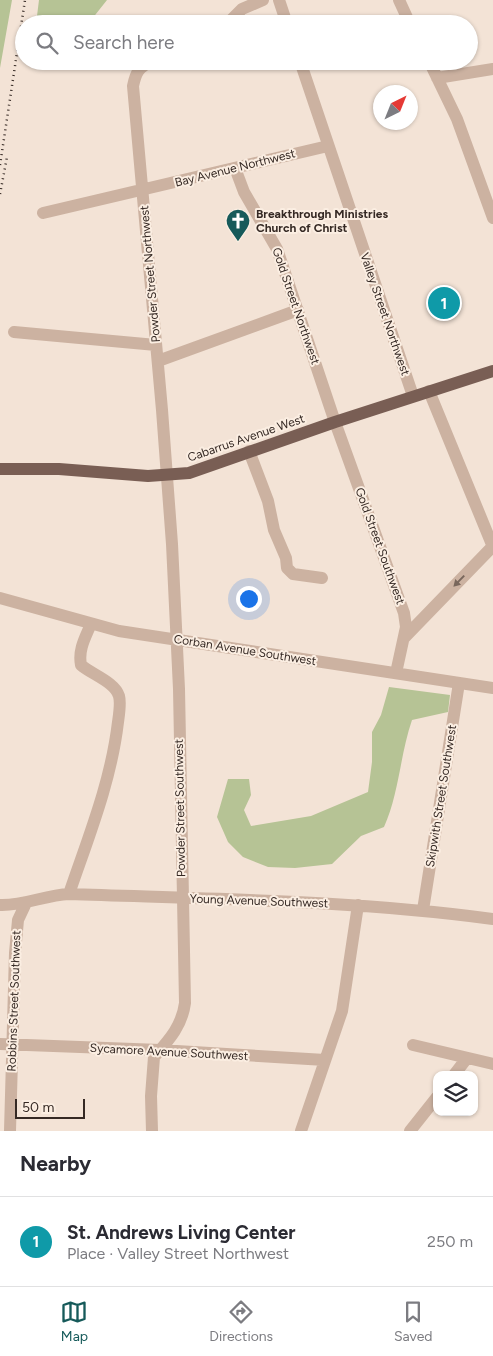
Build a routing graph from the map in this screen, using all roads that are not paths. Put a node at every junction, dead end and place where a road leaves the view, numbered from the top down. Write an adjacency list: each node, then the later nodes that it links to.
1 (263, 0): 4 (street)
2 (279, 0): 5 (street)
3 (399, 0): 6 (street)
4 (236, 15)
5 (284, 15)
6 (406, 15)
7 (493, 69): 11 (street)
8 (138, 70): 14 (street, Powder Street Northwest)
9 (303, 70): 12 (street, Valley Street Northwest)
10 (433, 70): 11 (street)
11 (437, 78): 16 (street)
12 (328, 146): 13 (street, Bay Avenue Northwest); 23 (street, Valley Street Northwest)
13 (235, 168): 14 (street, Bay Avenue Northwest); 17 (street, Gold Street Northwest)
14 (142, 190): 15 (street, Bay Avenue Northwest); 19 (street, Powder Street Northwest)
15 (43, 213)
16 (493, 218)
17 (298, 310): 20 (street); 24 (street, Gold Street Northwest)
18 (14, 332): 19 (street)
19 (156, 345): 20 (street, Powder Street Northwest)
20 (158, 361): 27 (street, Powder Street Northwest)
21 (493, 371): 22 (main road, Cabarrus Avenue West)
22 (429, 391): 23 (main road, Cabarrus Avenue West); 28 (street)
23 (413, 396): 24 (main road, Cabarrus Avenue West)
24 (334, 422): 25 (main road, Cabarrus Avenue West); 32 (street, Gold Street Southwest)
25 (249, 452): 27 (main road, Cabarrus Avenue West); 29 (street)
26 (0, 469): 27 (main road, Cabarrus Avenue West)
27 (168, 476): 33 (street, Powder Street Southwest)
28 (493, 546): 32 (street, one-way to 32)
29 (322, 578)
30 (0, 598): 31 (street, Corban Avenue Southwest)
31 (91, 624): 33 (street, Corban Avenue Southwest); 37 (street)
32 (404, 638): 34 (street, Gold Street Southwest)
33 (176, 640): 34 (street, Corban Avenue Southwest); 38 (street, Powder Street Southwest)
34 (396, 673): 35 (street, Corban Avenue Southwest)
35 (459, 683): 36 (street, Corban Avenue Southwest); 42 (street, Skipwith Street Southwest)
36 (493, 688)
37 (69, 894): 38 (street, Young Avenue Southwest); 39 (street, Young Avenue Southwest)
38 (182, 898): 40 (street, Young Avenue Southwest); 46 (street, Powder Street Southwest)
39 (26, 903): 41 (street, Young Avenue Southwest); 44 (street, Robbins Street Southwest)
40 (358, 905): 42 (street, Young Avenue Southwest); 48 (street)
41 (0, 906)
42 (422, 910): 43 (street, Young Avenue Southwest)
43 (493, 919)
44 (6, 1044): 46 (street, Sycamore Avenue Southwest); 52 (street, Robbins Street Southwest)
45 (413, 1046): 47 (street)
46 (160, 1050): 48 (street, Sycamore Avenue Southwest); 53 (street, Powder Street Southwest)
47 (467, 1058): 49 (street); 50 (street)
48 (325, 1060): 54 (street)
49 (493, 1064)
50 (457, 1071)
51 (433, 1102): 55 (street)
52 (10, 1131)
53 (152, 1131)
54 (301, 1131)
55 (410, 1131)

